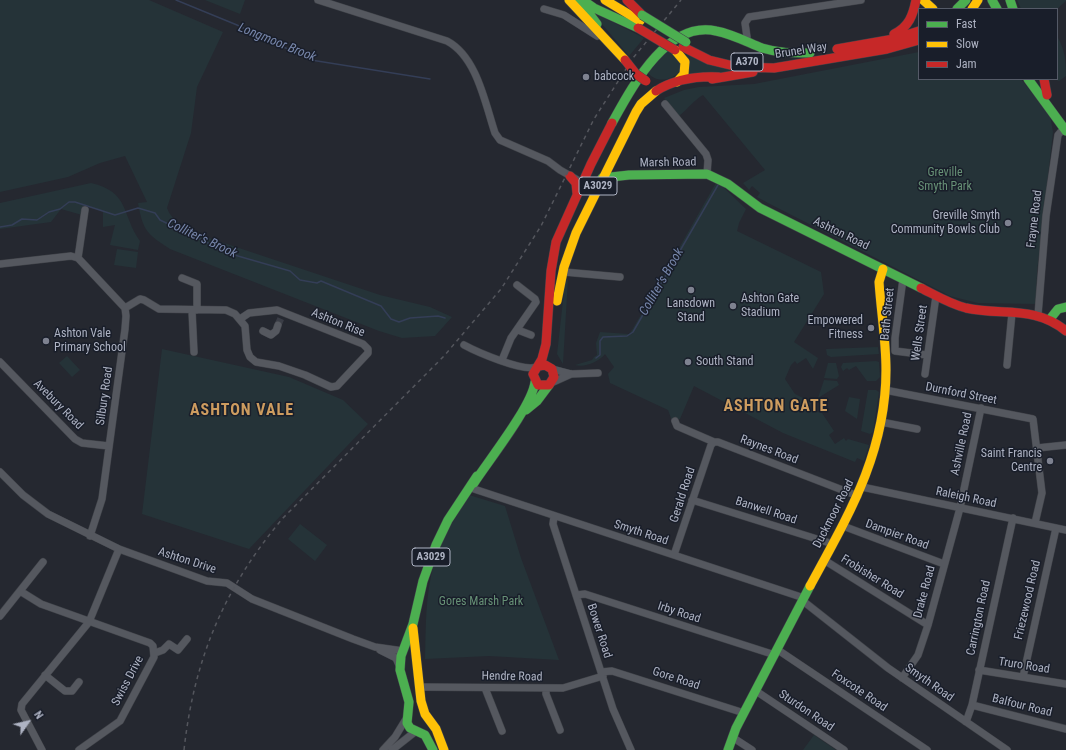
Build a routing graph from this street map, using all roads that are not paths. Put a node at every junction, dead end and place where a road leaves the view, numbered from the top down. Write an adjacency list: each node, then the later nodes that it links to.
1 (318, 0): 39 (street)
2 (569, 0): 16 (main road, A3029)
3 (579, 0): 22 (main road, A3029)
4 (583, 0): 13 (main road)
5 (605, 0): 13 (main road, Brunel Way / A370)
6 (616, 0): 13 (main road, Brunel Way / A370)
7 (627, 0): 13 (main road)
8 (861, 0): 17 (street)
9 (916, 0): 18 (main road, A3029)
10 (924, 0): 11 (main road)
11 (932, 8)
12 (544, 9): 16 (street)
13 (640, 21): 19 (main road, Brunel Way / A370)
14 (918, 32): 18 (main road, Brunel Way / A3029)
15 (918, 40): 21 (main road, Brunel Way / A3029)
16 (606, 41): 22 (main road, A3029)
17 (746, 42): 23 (main road, A3029); 41 (main road, A3029)
18 (870, 43): 23 (main road, Brunel Way / A3029)
19 (681, 46): 23 (main road, Brunel Way / A370); 24 (main road, Brunel Way / A370); 29 (main road)
20 (918, 46): 21 (main road)
21 (887, 49): 24 (main road, Brunel Way / A3029)
22 (618, 51): 30 (main road, A3029, bridge)
23 (810, 53)
24 (774, 68): 25 (main road, A3029)
25 (719, 77): 29 (main road, A3029); 32 (main road, A3029)
26 (1029, 80): 33 (main road)
27 (1039, 80): 31 (main road)
28 (1044, 80): 31 (main road)
29 (672, 83): 30 (main road, A3029); 32 (main road, A3029)
30 (644, 84): 42 (main road, A3029)
31 (1047, 96): 33 (main road)
32 (641, 104): 36 (main road, A3029)
33 (1056, 110): 35 (main road)
34 (661, 113): 37 (street)
35 (1065, 127): 62 (street, Frayne Road)
36 (612, 159): 38 (main road, Marsh Road); 40 (main road, A3029)
37 (707, 174): 38 (main road, Marsh Road); 48 (main road, Ashton Road)
38 (629, 175): 40 (main road, Marsh Road)
39 (570, 176): 41 (street); 43 (main road)
40 (602, 178): 42 (main road, A3029)
41 (582, 182): 42 (street); 43 (main road, A3029)
42 (592, 192): 47 (main road, A3029); 49 (main road, A3029)
43 (577, 193): 47 (main road, A3029)
44 (84, 210): 45 (street)
45 (78, 258): 46 (street); 59 (street)
46 (0, 264)
47 (553, 267): 55 (main road, A3029)
48 (883, 269): 53 (main road, Ashton Road); 84 (main road, Duckmoor Road)
49 (564, 272): 50 (street); 54 (main road, A3029); 55 (main road)
50 (574, 273): 51 (street); 54 (main road)
51 (620, 277)
52 (182, 278): 60 (street)
53 (903, 279): 57 (main road, Ashton Road); 72 (street, Bath Street)
54 (561, 281): 78 (main road, A3029)
55 (551, 283): 77 (main road, A3029)
56 (517, 285): 66 (street)
57 (936, 296): 61 (main road, Ashton Road); 72 (street, Wells Street)
58 (1066, 307): 64 (main road)
59 (124, 308): 60 (street); 92 (street, Silbury Road)
60 (195, 311): 65 (street); 71 (street)
61 (1012, 313): 62 (main road, Ashton Road); 75 (street)
62 (1038, 315): 64 (main road, Ashton Road)
63 (281, 318): 65 (street, Ashton Rise); 65 (street, Ashton Rise); 67 (street)
64 (1050, 318): 68 (main road)
65 (240, 319)
66 (518, 330): 69 (street); 73 (street)
67 (263, 331)
68 (1066, 331)
69 (531, 335)
70 (464, 345): 73 (street)
71 (194, 352)
72 (927, 355): 81 (street, Wells Street)
73 (502, 360): 76 (street)
74 (0, 362): 92 (street, Avebury Road)
75 (1007, 365)
76 (517, 367): 77 (street); 82 (street)
77 (538, 367): 78 (main road); 82 (main road, A3029)
78 (552, 369): 80 (street); 83 (main road, A3029)
79 (598, 373): 80 (street)
80 (571, 374): 83 (street)
81 (925, 374)
82 (535, 382): 83 (main road); 86 (main road, A3029)
83 (550, 384): 86 (main road, A3029)
84 (885, 390): 85 (street, Durnford Street); 88 (main road, Duckmoor Road)
85 (981, 408): 93 (street, Durnford Street); 101 (street, Ashville Road)
86 (522, 412): 95 (main road, A3029)
87 (675, 421): 90 (street, Raynes Road)
88 (881, 422): 89 (street); 96 (main road, Duckmoor Road)
89 (917, 429)
90 (714, 442): 99 (street, Raynes Road); 100 (street, Gerald Road)
91 (1066, 445): 93 (street)
92 (109, 446): 108 (street, Silbury Road)
93 (1037, 448): 104 (street)
94 (0, 472): 108 (street, Ashton Drive)
95 (478, 476): 97 (main road, A3029); 98 (main road, A3029)
96 (862, 487): 99 (main road, Duckmoor Road); 101 (street, Raleigh Road)
97 (471, 488): 98 (main road, A3029); 102 (street, Smyth Road)
98 (464, 496): 120 (main road, A3029)
99 (858, 496): 105 (main road, Duckmoor Road)
100 (692, 500): 109 (street, Banwell Road); 111 (street, Gerald Road)
101 (960, 508): 103 (street, Raleigh Road); 114 (street, Drake Road)
102 (554, 516): 111 (street, Smyth Road); 116 (street, Bower Road)
103 (1013, 518): 104 (street, Raleigh Road); 129 (street, Carrington Road)
104 (1035, 523): 106 (street, Raleigh Road)
105 (843, 526): 109 (main road, Duckmoor Road); 114 (street, Dampier Road)
106 (1056, 528): 107 (street, Raleigh Road); 132 (street, Friezewood Road)
107 (1066, 530)
108 (90, 536): 110 (street, Ashton Drive)
109 (833, 544): 112 (main road, Duckmoor Road)
110 (119, 549): 119 (street); 123 (street, Ashton Drive)
111 (674, 555): 117 (street, Smyth Road)
112 (824, 560): 117 (main road, Duckmoor Road); 121 (street, Frobisher Road)
113 (43, 562): 115 (street)
114 (944, 564): 121 (street, Drake Road)
115 (20, 590): 118 (street); 119 (street, Swiss Drive)
116 (576, 595): 126 (street, Irby Road); 130 (street, Bower Road)
117 (803, 600): 126 (main road, Duckmoor Road); 133 (street, Smyth Road)
118 (0, 616)
119 (90, 622): 125 (street, Swiss Drive); 131 (street)
120 (413, 624): 124 (main road, A3029); 127 (main road, A3029)
121 (928, 624): 133 (street, Drake Road)
122 (187, 639): 125 (street)
123 (375, 647): 124 (street, Ashton Drive); 128 (street)
124 (403, 651): 127 (main road); 128 (main road, A3029)
125 (155, 653): 151 (street, Swiss Drive)
126 (776, 653): 139 (main road, Duckmoor Road); 160 (street, Foxcote Road)
127 (415, 656): 136 (main road, A3029)
128 (400, 666): 143 (main road, A3029)
129 (979, 670): 132 (street, Truro Road); 140 (street, Carrington Road)
130 (602, 674): 138 (street, Hendre Road); 141 (street, Gore Road); 156 (street, Bower Road)
131 (45, 675): 134 (street); 150 (street)
132 (1023, 677): 135 (street, Truro Road)
133 (902, 678): 144 (street, Smyth Road)
134 (79, 682)
135 (1066, 684)
136 (419, 687): 137 (street, Hendre Road); 142 (main road, A3029)
137 (485, 688): 138 (street, Hendre Road); 148 (street)
138 (546, 688): 146 (street)
139 (756, 691): 141 (main road, Duckmoor Road); 159 (street, Sturdon Road)
140 (972, 705): 144 (street, Carrington Road); 145 (street, Balfour Road)
141 (744, 713): 149 (main road, Duckmoor Road)
142 (426, 715): 143 (main road); 147 (main road); 155 (main road, A3029)
143 (407, 717): 147 (main road); 152 (street)
144 (966, 722): 161 (street, Smyth Road)
145 (1066, 729)
146 (560, 730)
147 (417, 731): 153 (street); 154 (main road)
148 (502, 731)
149 (732, 737): 157 (main road, Duckmoor Road); 158 (street)
150 (42, 750)
151 (78, 750)
152 (383, 750)
153 (392, 750)
154 (433, 750)
155 (444, 750)
156 (631, 750)
157 (728, 750)
158 (752, 750)
159 (844, 750)
160 (927, 750)
161 (1007, 750)

